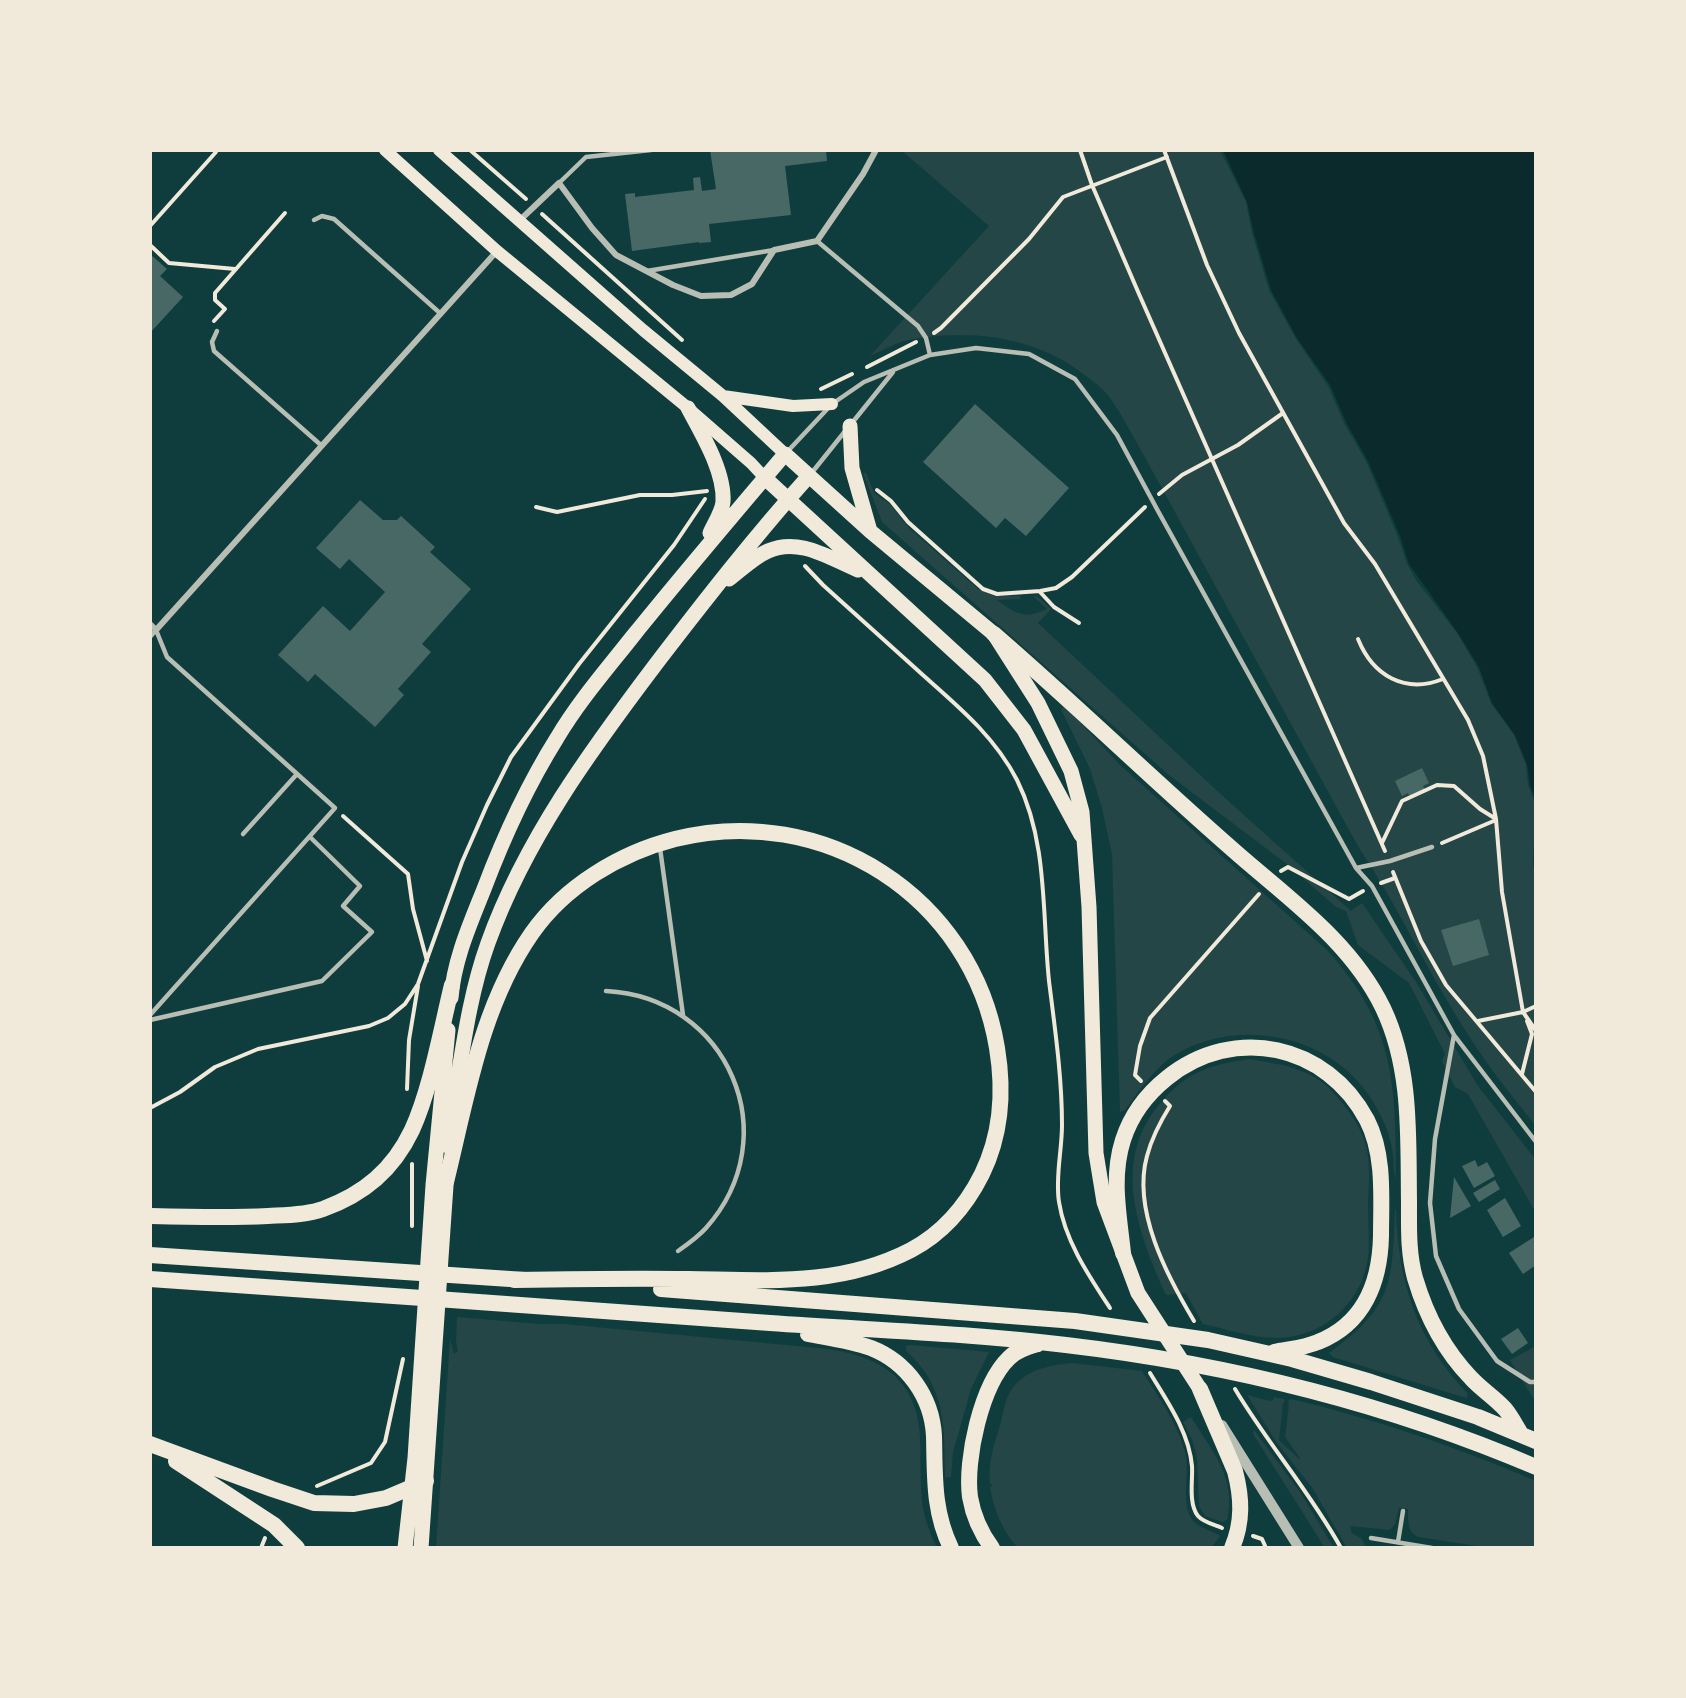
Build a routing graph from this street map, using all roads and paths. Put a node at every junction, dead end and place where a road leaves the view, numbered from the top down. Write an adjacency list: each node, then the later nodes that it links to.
1 (214, 150): 18 (path)
2 (385, 150): 22 (main road)
3 (439, 150): 17 (main road)
4 (470, 150): 14 (path)
5 (585, 150): 10 (lane)
6 (651, 150): 10 (lane)
7 (876, 150): 19 (street)
8 (1080, 150): 13 (path)
9 (1164, 150): 11 (path)
10 (586, 157): 12 (lane)
11 (1167, 157): 13 (path); 36 (path)
12 (559, 183): 14 (street); 24 (street)
13 (1092, 185): 28 (path); 40 (path)
14 (533, 206): 17 (street); 29 (path)
15 (285, 213): 23 (path)
16 (314, 220): 25 (lane)
17 (519, 221): 33 (main road)
18 (150, 226)
19 (817, 241): 21 (street); 28 (lane)
20 (150, 246): 23 (path)
21 (774, 250): 24 (lane); 24 (street)
22 (497, 251): 25 (street); 35 (main road)
23 (236, 270): 26 (path)
24 (646, 271)
25 (441, 314): 38 (street)
26 (210, 325)
27 (217, 331): 38 (lane)
28 (926, 338): 30 (lane); 32 (path)
29 (687, 344)
30 (930, 355): 31 (lane); 45 (lane)
31 (893, 372): 34 (lane); 37 (lane)
32 (813, 391)
33 (723, 396): 34 (main road); 39 (main road)
34 (832, 404): 39 (lane)
35 (688, 408): 42 (main road); 48 (main road)
36 (1283, 413): 40 (path); 59 (path)
37 (850, 426): 41 (lane); 47 (main road)
38 (322, 446): 55 (street)
39 (785, 454): 41 (main road); 42 (main road)
40 (1212, 460): 45 (path); 67 (path)
41 (808, 477): 44 (main road); 47 (main road)
42 (765, 478): 44 (main road); 48 (main road)
43 (875, 483): 52 (path)
44 (788, 499): 50 (main road); 51 (main road)
45 (1152, 500): 52 (path); 70 (lane)
46 (536, 507): 75 (path)
47 (870, 531): 56 (main road)
48 (704, 548): 77 (main road)
49 (804, 558): 100 (path)
50 (870, 576): 51 (main road); 65 (main road)
51 (712, 591): 94 (main road)
52 (1040, 591): 53 (path)
53 (1078, 623)
54 (150, 624): 55 (street)
55 (156, 630): 57 (lane); 60 (lane)
56 (994, 634): 65 (main road); 114 (highway)
57 (150, 637)
58 (1358, 639): 59 (path)
59 (1443, 679): 62 (path)
60 (297, 774): 63 (lane); 64 (lane)
61 (343, 816): 75 (path)
62 (1496, 819): 67 (path); 68 (path); 80 (path)
63 (243, 834)
64 (310, 837): 82 (lane); 82 (lane)
65 (1082, 838): 98 (main road)
66 (659, 843): 81 (lane); 94 (highway); 102 (highway)
67 (1382, 844): 69 (path)
68 (1432, 847): 69 (lane)
69 (1390, 861): 70 (lane); 72 (path)
70 (1356, 868): 73 (lane)
71 (1280, 872): 73 (path)
72 (1395, 878): 73 (path); 83 (path)
73 (1372, 886): 85 (lane)
74 (1261, 892): 87 (path)
75 (427, 961): 76 (path)
76 (418, 984): 88 (path); 91 (path)
77 (452, 985): 95 (highway); 117 (main road)
78 (606, 991): 81 (lane)
79 (1536, 1006): 80 (path)
80 (1523, 1012): 83 (path); 84 (path); 86 (path)
81 (683, 1015): 97 (lane)
82 (150, 1017)
83 (1478, 1021): 86 (path)
84 (1536, 1031)
85 (1454, 1035): 92 (lane); 110 (lane)
86 (1522, 1075): 89 (path)
87 (1135, 1076)
88 (407, 1091)
89 (1536, 1092)
90 (1170, 1106): 105 (path)
91 (150, 1108)
92 (1536, 1142)
93 (412, 1161): 96 (path)
94 (447, 1182): 117 (main road)
95 (150, 1216)
96 (412, 1221)
97 (678, 1251)
98 (1123, 1253): 109 (highway); 111 (main road)
99 (150, 1255): 102 (highway)
100 (1086, 1270)
101 (150, 1280): 104 (highway)
102 (514, 1280): 109 (highway)
103 (150, 1287): 104 (highway)
104 (253, 1287): 106 (highway)
105 (1178, 1295)
106 (724, 1319): 107 (highway); 127 (highway)
107 (1042, 1342): 116 (highway); 128 (highway)
108 (405, 1350): 118 (path)
109 (1269, 1353): 114 (highway)
110 (1536, 1382)
111 (1200, 1389): 129 (highway); 131 (street)
112 (1167, 1401): 120 (path)
113 (1259, 1428): 132 (path)
114 (1529, 1438)
115 (150, 1445): 117 (highway); 124 (highway)
116 (1536, 1467)
117 (419, 1484): 125 (main road); 126 (main road)
118 (307, 1490)
119 (1403, 1511): 123 (lane)
120 (1221, 1527)
121 (1255, 1536): 130 (path)
122 (1371, 1538): 123 (lane)
123 (1398, 1542): 133 (lane)
124 (297, 1548)
125 (405, 1548)
126 (421, 1548)
127 (951, 1548)
128 (992, 1548)
129 (1232, 1548)
130 (1266, 1548)
131 (1299, 1548)
132 (1341, 1548)
133 (1432, 1548)

